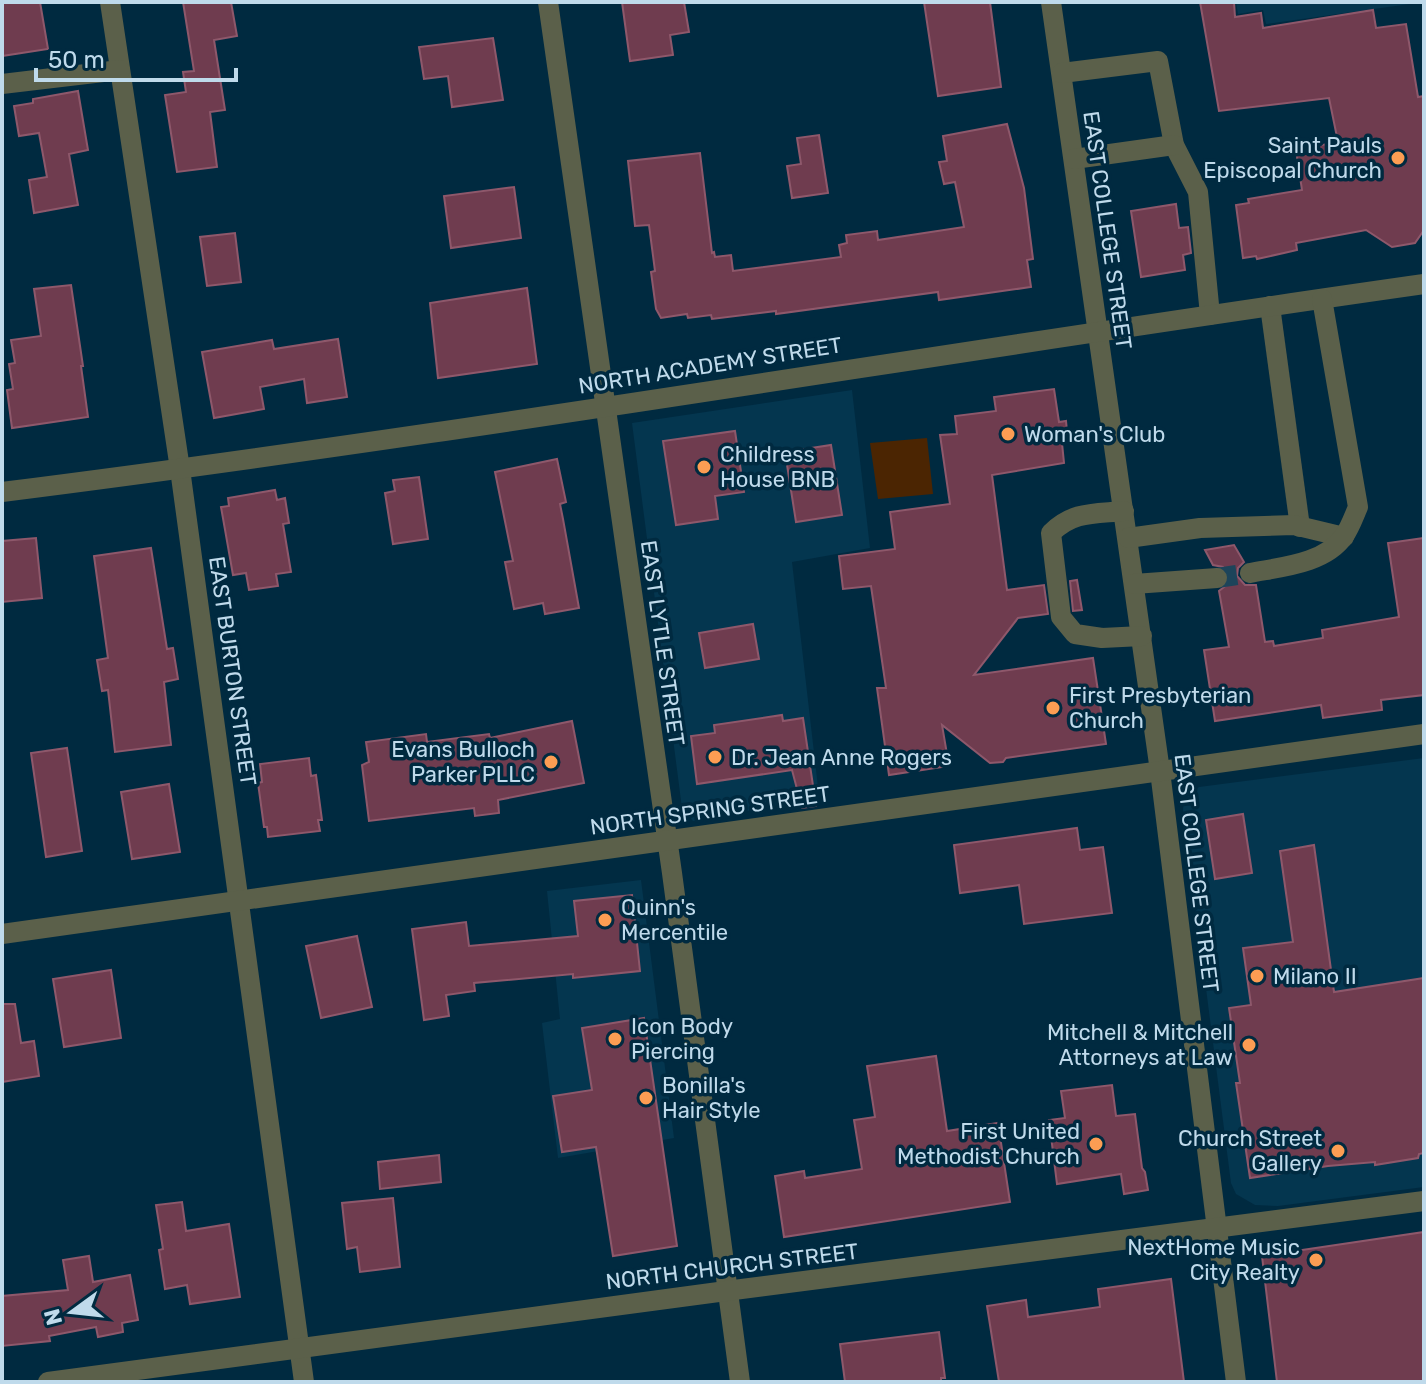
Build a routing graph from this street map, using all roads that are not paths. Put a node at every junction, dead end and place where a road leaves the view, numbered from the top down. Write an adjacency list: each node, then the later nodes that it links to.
1 (110, 2): 4 (street, EAST BURTON STREET)
2 (548, 2): 14 (street, EAST LYTLE STREET)
3 (1051, 2): 5 (street, EAST COLLEGE STREET)
4 (120, 70): 6 (street); 15 (street, EAST BURTON STREET)
5 (1062, 73): 7 (street); 8 (street, EAST COLLEGE STREET)
6 (2, 84)
7 (1174, 145): 8 (street); 12 (street)
8 (1074, 159): 13 (street, EAST COLLEGE STREET)
9 (1424, 284): 10 (street, NORTH ACADEMY STREET)
10 (1322, 299): 11 (street, NORTH ACADEMY STREET); 19 (street)
11 (1270, 306): 12 (street, NORTH ACADEMY STREET); 18 (street)
12 (1210, 315): 13 (street, NORTH ACADEMY STREET)
13 (1099, 331): 14 (street, NORTH ACADEMY STREET); 17 (street, EAST COLLEGE STREET)
14 (605, 406): 15 (street, NORTH ACADEMY STREET); 27 (street, EAST LYTLE STREET)
15 (180, 469): 16 (street, NORTH ACADEMY STREET); 28 (street, EAST BURTON STREET)
16 (2, 492)
17 (1124, 511): 20 (street, EAST COLLEGE STREET); 24 (street)
18 (1300, 527): 19 (street); 20 (street)
19 (1344, 537): 21 (street)
20 (1128, 538): 23 (street, EAST COLLEGE STREET)
21 (1250, 573)
22 (1217, 578): 23 (street)
23 (1134, 584): 24 (street, EAST COLLEGE STREET)
24 (1142, 636): 26 (street, EAST COLLEGE STREET)
25 (1424, 734): 26 (street, NORTH SPRING STREET)
26 (1160, 771): 27 (street, NORTH SPRING STREET); 31 (street, EAST COLLEGE STREET)
27 (667, 840): 28 (street, NORTH SPRING STREET); 32 (street, EAST LYTLE STREET)
28 (241, 901): 29 (street, NORTH SPRING STREET); 33 (street, EAST BURTON STREET)
29 (2, 934)
30 (1424, 1201): 31 (street, NORTH CHURCH STREET)
31 (1217, 1227): 32 (street, NORTH CHURCH STREET); 37 (street, EAST COLLEGE STREET)
32 (726, 1291): 33 (street, NORTH CHURCH STREET); 36 (street, EAST LYTLE STREET)
33 (299, 1348): 34 (street, NORTH CHURCH STREET); 35 (street, EAST BURTON STREET)
34 (48, 1382)
35 (304, 1382)
36 (740, 1382)
37 (1236, 1382)

